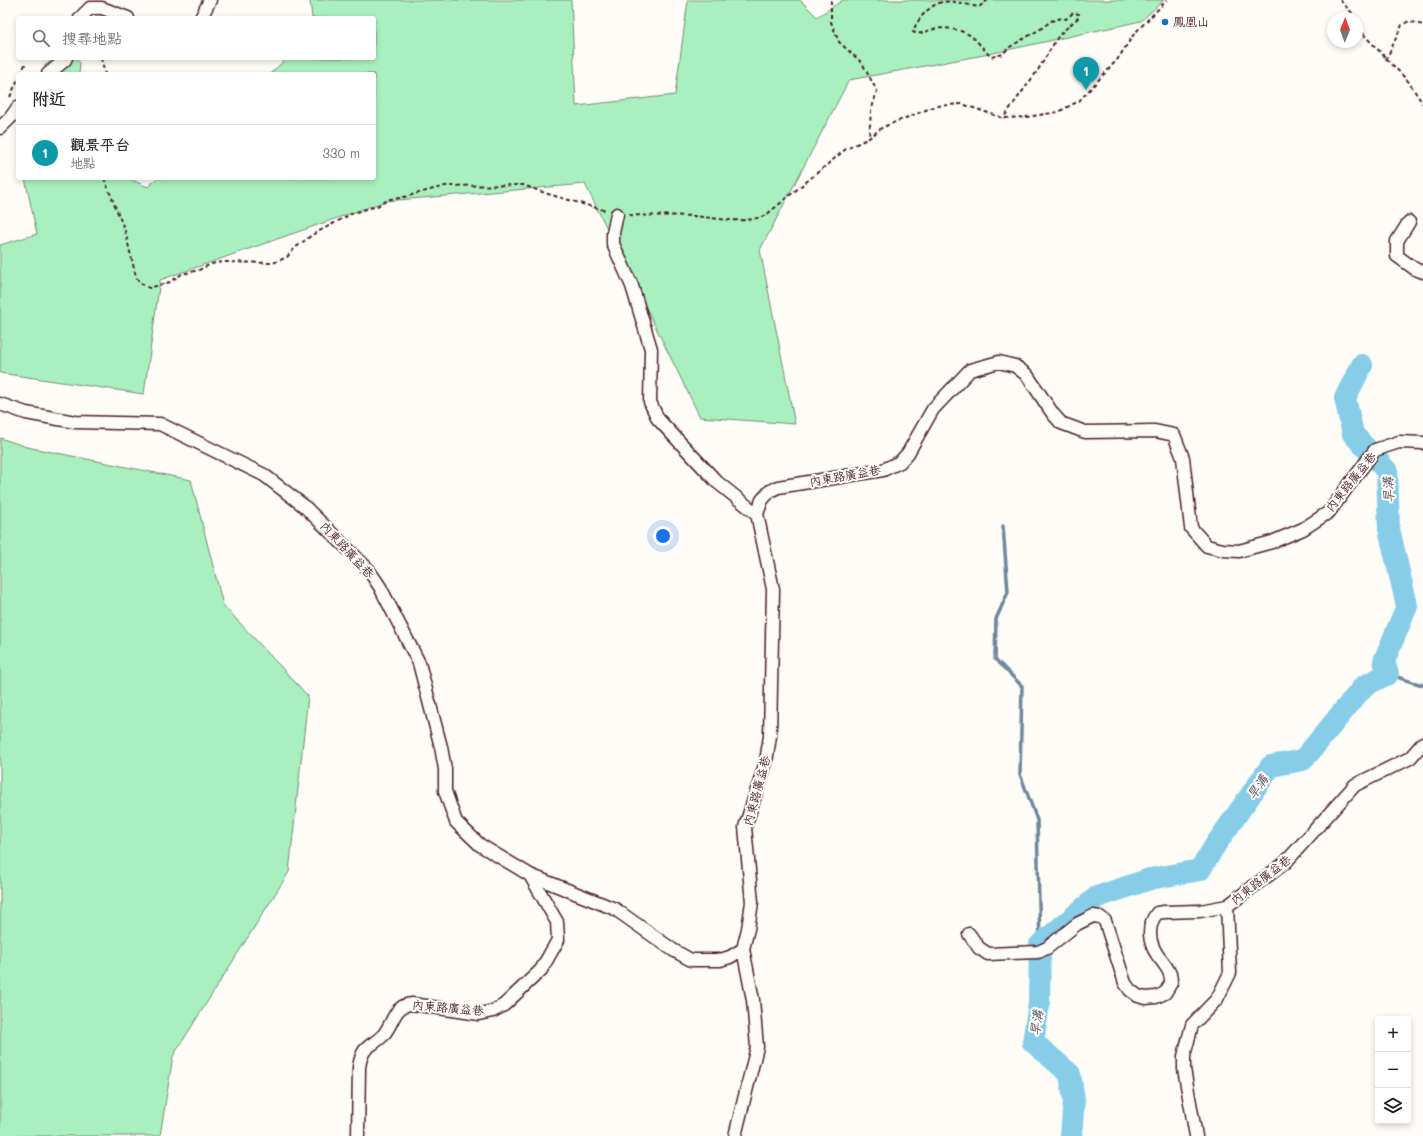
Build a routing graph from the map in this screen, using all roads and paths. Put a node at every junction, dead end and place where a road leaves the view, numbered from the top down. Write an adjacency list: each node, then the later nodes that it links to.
1 (210, 0): 9 (street)
2 (831, 0): 23 (path)
3 (988, 0): 21 (path)
4 (1167, 0): 21 (path)
5 (1340, 0): 6 (path)
6 (1352, 12)
7 (82, 16): 8 (street)
8 (123, 16)
9 (202, 16)
10 (1423, 25): 14 (path)
11 (1363, 32): 14 (path)
12 (65, 60): 17 (street)
13 (102, 60): 18 (path)
14 (1386, 60): 19 (path)
15 (26, 63): 16 (path)
16 (21, 72)
17 (50, 72)
18 (104, 72)
19 (1423, 104)
20 (16, 110): 22 (street)
21 (1003, 118): 23 (path)
22 (0, 128)
23 (869, 138): 25 (path)
24 (105, 180): 25 (path)
25 (617, 214): 30 (street)
26 (1408, 222): 27 (street)
27 (1423, 272)
28 (0, 404): 32 (street, 內東路廣益巷)
29 (1423, 443): 30 (street, 內東路廣益巷)
30 (757, 514): 35 (street, 內東路廣益巷)
31 (1423, 743): 33 (street, 內東路廣益巷)
32 (530, 875): 35 (street, 內東路廣益巷); 36 (street, 內東路廣益巷)
33 (1227, 906): 34 (street); 38 (street, 內東路廣益巷)
34 (969, 934)
35 (743, 950): 37 (street, 內東路廣益巷)
36 (358, 1136)
37 (735, 1136)
38 (1196, 1136)

